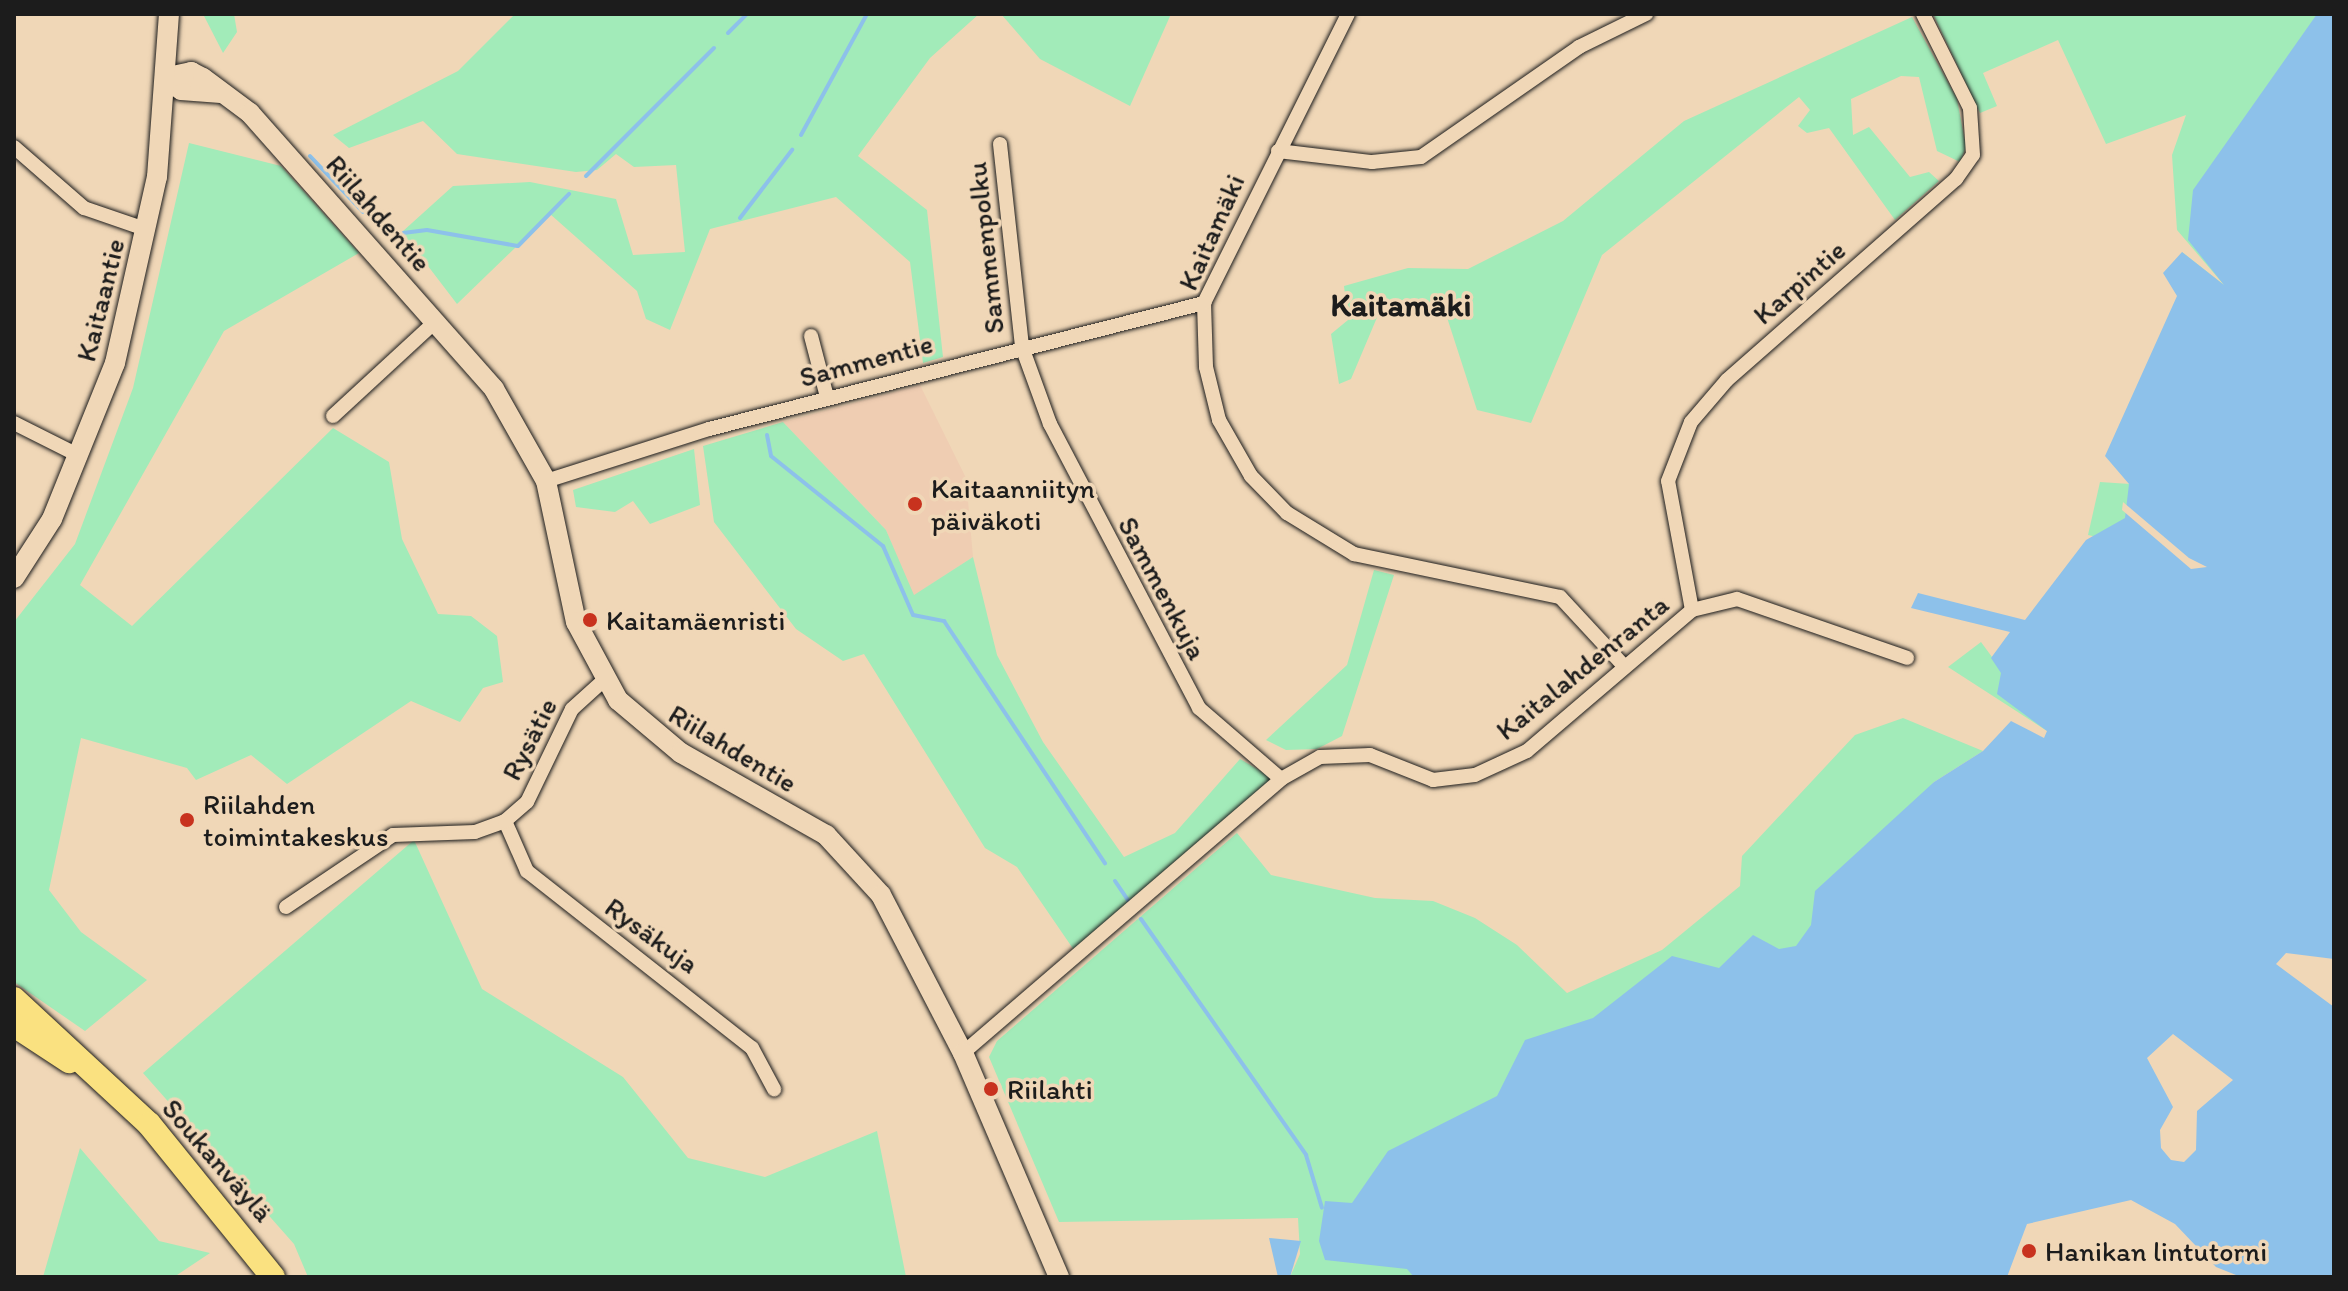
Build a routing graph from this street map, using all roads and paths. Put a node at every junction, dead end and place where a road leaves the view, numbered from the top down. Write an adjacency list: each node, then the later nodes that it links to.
1 (169, 14): 5 (street, Kaitaantie)
2 (1348, 14): 8 (street, Kaitamäki)
3 (1646, 14): 8 (street)
4 (1923, 14): 20 (street, Karpintie)
5 (168, 77): 9 (street, Kaitaantie); 11 (street, Riilahdentie)
6 (1000, 144): 13 (street, Sammenpolku)
7 (14, 147): 9 (street)
8 (1278, 151): 10 (street, Kaitamäki)
9 (145, 229): 17 (street, Kaitaantie)
10 (1204, 303): 13 (street, Sammentie); 22 (street, Kaitamäki)
11 (436, 321): 15 (street); 18 (street, Riilahdentie)
12 (811, 336): 14 (street)
13 (1022, 347): 14 (street, Sammentie); 24 (street, Sammenkuja)
14 (827, 397): 18 (street, Sammentie)
15 (333, 416)
16 (14, 423): 17 (street)
17 (80, 456): 19 (street, Kaitaantie)
18 (546, 481): 23 (street, Riilahdentie)
19 (14, 578)
20 (1692, 610): 21 (street, Kaitalahdenranta); 22 (street, Kaitalahdenranta)
21 (1907, 658)
22 (1624, 666): 24 (street, Kaitalahdenranta)
23 (604, 680): 25 (street, Rysätie); 29 (street, Riilahdentie)
24 (1281, 779): 29 (street, Kaitalahdenranta)
25 (505, 821): 26 (street, Rysätie); 31 (street, Rysäkuja)
26 (286, 907)
27 (14, 999): 30 (main road, Soukanväylä)
28 (14, 1025): 30 (main road, Soukanväylä)
29 (963, 1053): 33 (street, Riilahdentie)
30 (110, 1087): 32 (main road, Soukanväylä)
31 (774, 1089)
32 (273, 1277)
33 (1059, 1277)

